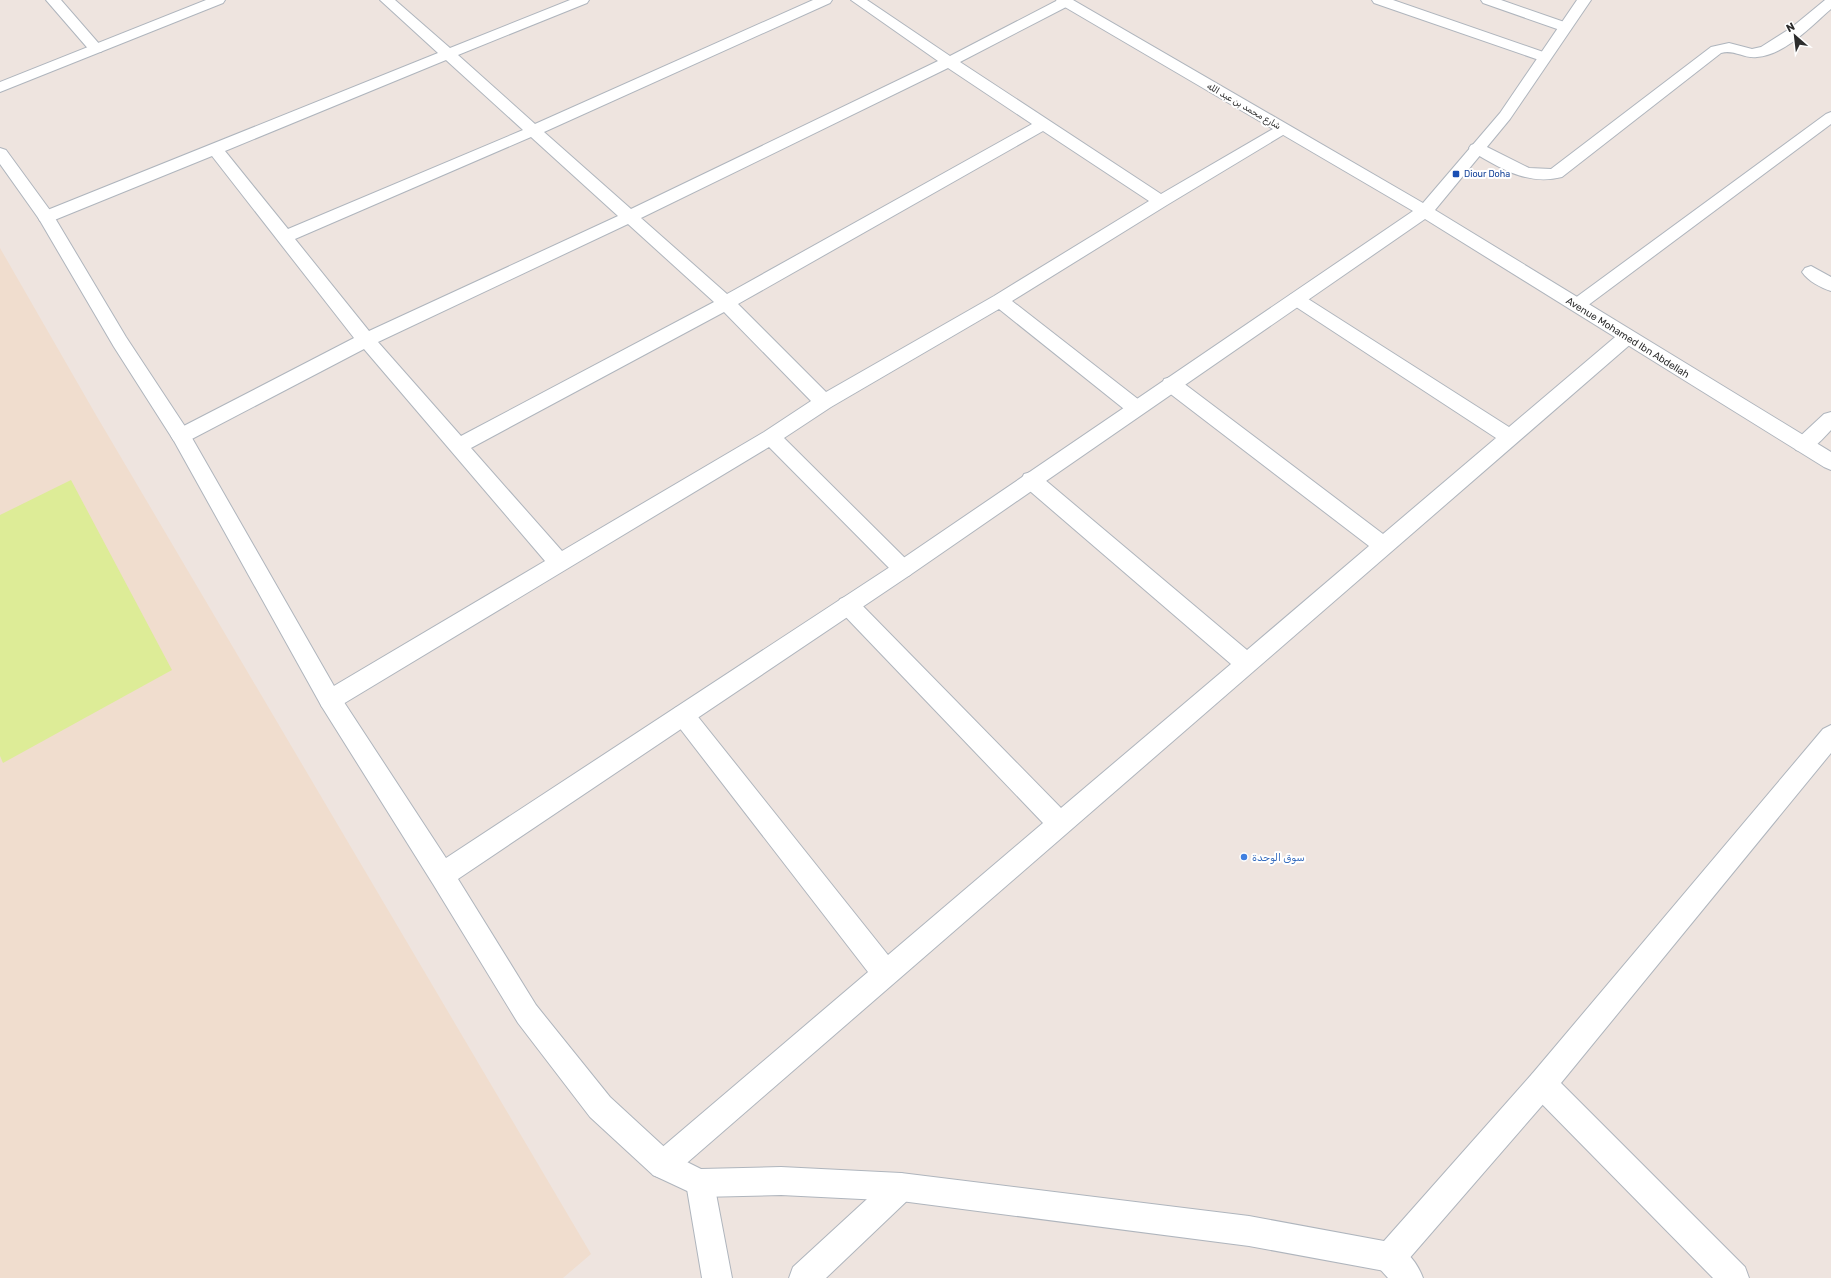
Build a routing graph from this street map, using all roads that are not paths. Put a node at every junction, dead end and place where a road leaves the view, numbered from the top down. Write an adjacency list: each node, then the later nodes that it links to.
1 (53, 0): 13 (street)
2 (218, 0): 13 (street)
3 (387, 0): 14 (street)
4 (582, 0): 14 (street)
5 (825, 0): 21 (street)
6 (858, 0): 16 (street)
7 (1379, 0): 15 (street)
8 (1488, 0): 12 (street)
9 (1584, 0): 12 (street)
10 (1064, 1): 16 (street); 20 (street, شارع محمد بن عبد الله)
11 (1831, 2): 23 (street)
12 (1565, 27): 15 (street)
13 (96, 49): 17 (street)
14 (447, 54): 21 (street); 22 (street)
15 (1544, 57): 23 (street)
16 (948, 62): 19 (street); 27 (street)
17 (0, 87)
18 (1831, 116): 35 (street)
19 (1043, 124): 25 (street); 34 (street)
20 (1283, 129): 25 (street); 26 (street, شارع محمد بن عبد الله)
21 (535, 130): 27 (street); 29 (street)
22 (215, 148): 28 (street); 29 (street)
23 (1477, 148): 26 (street)
24 (0, 153): 28 (street)
25 (1160, 201): 33 (street)
26 (1425, 211): 32 (street); 35 (street, Avenue Mohamed Ibn Abdellah)
27 (630, 216): 34 (street); 37 (street)
28 (46, 217): 42 (street)
29 (285, 237): 37 (street)
30 (1811, 272): 31 (street)
31 (1831, 285)
32 (1296, 299): 38 (street); 44 (street)
33 (1000, 300): 39 (street); 40 (street)
34 (726, 303): 39 (street); 46 (street)
35 (1577, 305): 36 (street, Avenue Mohamed Ibn Abdellah)
36 (1627, 337): 44 (street); 45 (street, Avenue Mohamed Ibn Abdellah)
37 (366, 340): 42 (street); 46 (street)
38 (1171, 384): 40 (street); 49 (street)
39 (824, 402): 43 (street)
40 (1136, 408): 48 (street)
41 (1831, 419): 45 (street)
42 (180, 436): 54 (street)
43 (772, 436): 50 (street); 51 (street)
44 (1510, 438): 49 (street)
45 (1803, 445): 47 (street, Avenue Mohamed Ibn Abdellah)
46 (458, 446): 50 (street)
47 (1831, 462)
48 (1031, 480): 51 (street); 53 (street)
49 (1384, 546): 53 (street)
50 (560, 563): 54 (street)
51 (902, 568): 52 (street)
52 (848, 605): 55 (street); 57 (street)
53 (1247, 664): 57 (street)
54 (330, 700): 58 (street)
55 (682, 715): 58 (street); 59 (street)
56 (1831, 736): 60 (street)
57 (1060, 824): 59 (street)
58 (442, 875): 61 (street)
59 (886, 973): 61 (street)
60 (1542, 1084): 64 (street); 67 (street)
61 (663, 1165): 62 (street)
62 (700, 1183): 63 (street); 65 (street)
63 (901, 1187): 64 (street); 66 (street)
64 (1399, 1268)
65 (717, 1278)
66 (804, 1278)
67 (1734, 1278)

